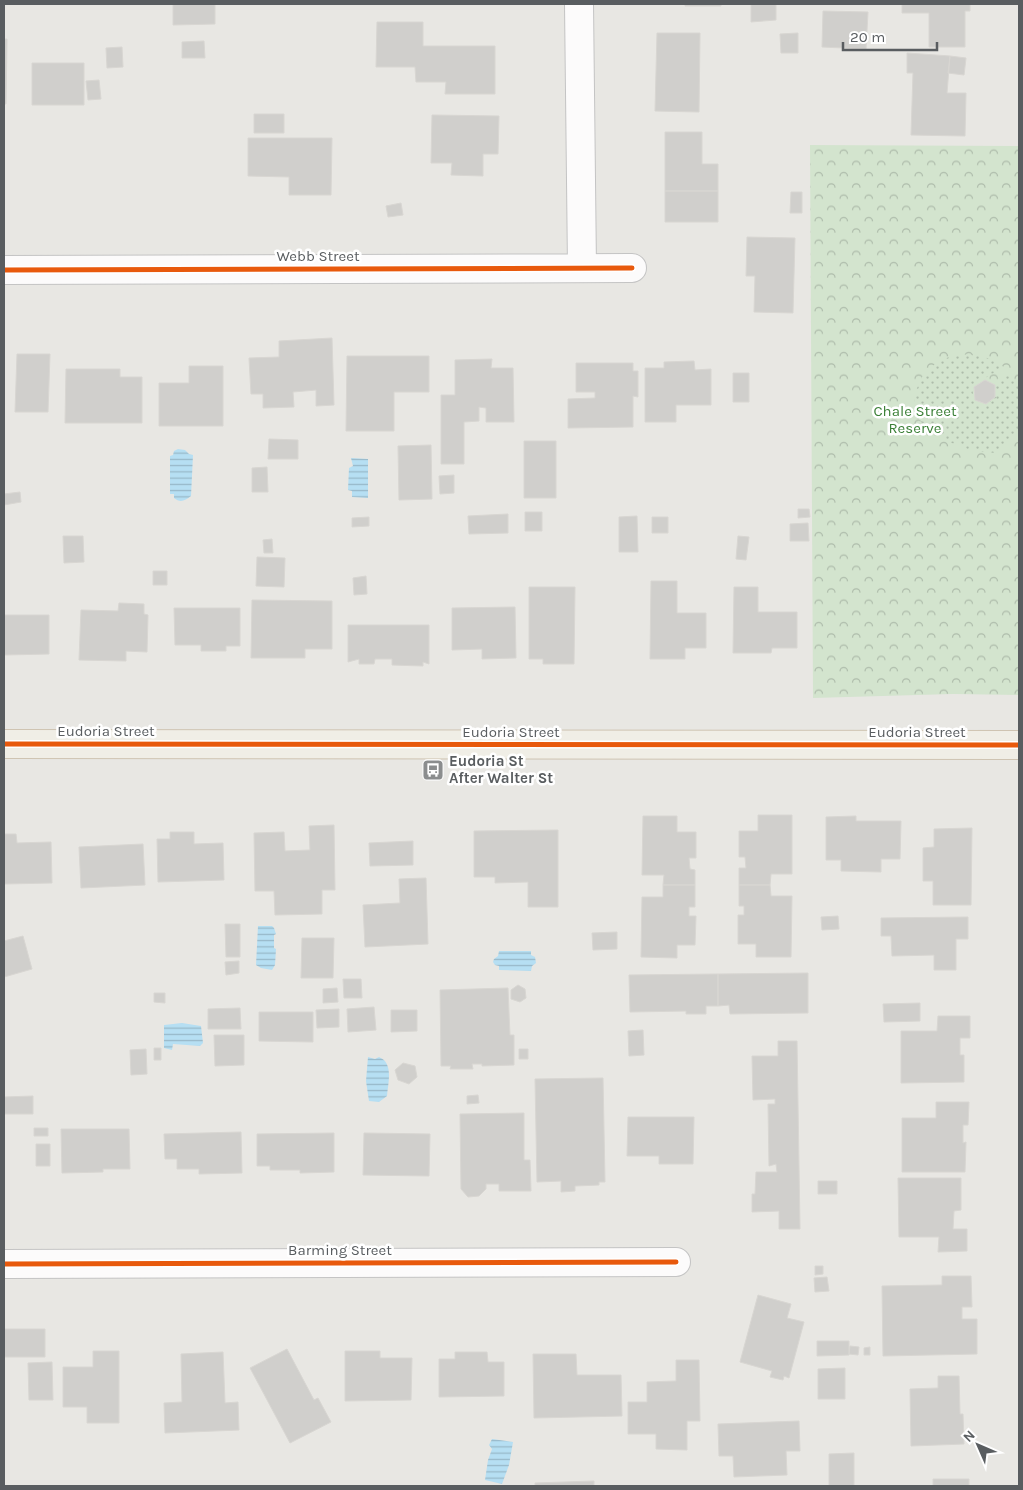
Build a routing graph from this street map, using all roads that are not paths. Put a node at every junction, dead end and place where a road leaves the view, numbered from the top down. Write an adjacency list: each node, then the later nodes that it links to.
1 (579, 4): 2 (street)
2 (582, 268): 3 (street, Webb Street); 4 (street, Webb Street)
3 (632, 268)
4 (4, 270)
5 (4, 744): 6 (main road, Eudoria Street)
6 (1019, 745)
7 (676, 1262): 8 (street, Barming Street)
8 (4, 1264)

